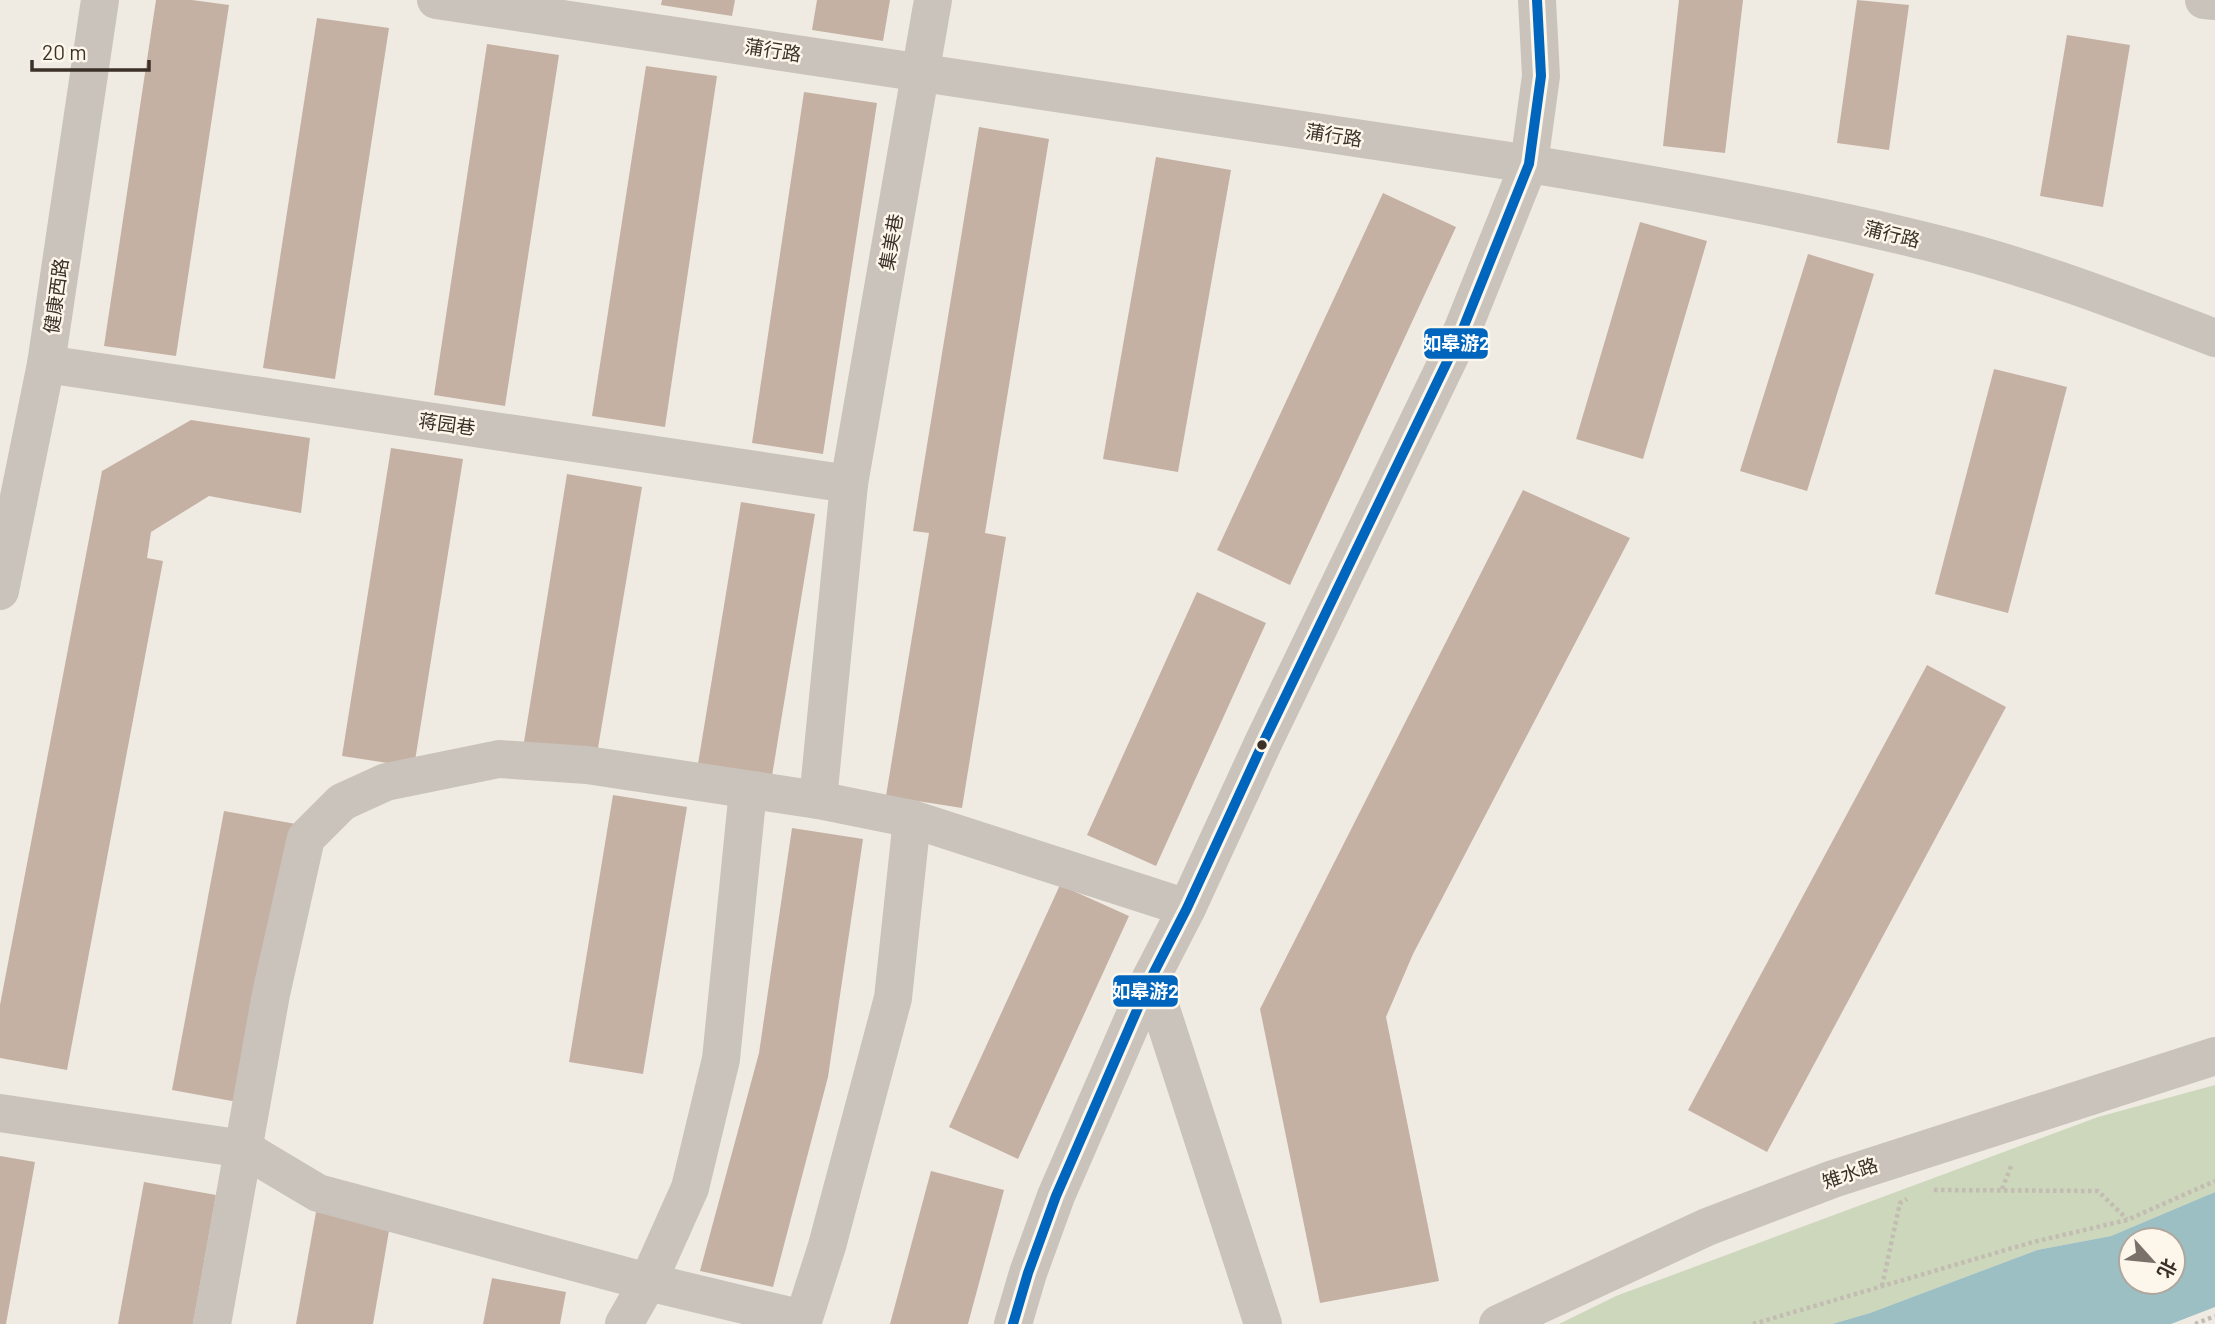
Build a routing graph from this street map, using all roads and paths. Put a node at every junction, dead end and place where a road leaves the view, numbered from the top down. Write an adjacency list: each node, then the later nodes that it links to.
1 (100, 0): 10 (street, 健康西路)
2 (436, 0): 7 (street, 蒲行路)
3 (933, 0): 7 (street, 集美巷)
4 (1537, 0): 8 (street)
5 (2204, 0): 6 (street)
6 (2215, 1)
7 (920, 73): 8 (street, 蒲行路); 11 (street, 集美巷)
8 (1530, 164): 9 (street, 蒲行路); 16 (street)
9 (2215, 338)
10 (46, 364): 11 (street, 蒋园巷); 12 (street, 健康西路)
11 (849, 484): 14 (street, 集美巷)
12 (0, 591)
13 (748, 790): 14 (street); 20 (street); 25 (street)
14 (818, 800): 15 (street)
15 (912, 819): 16 (street); 28 (street)
16 (1187, 908): 17 (street)
17 (1151, 978): 31 (street); 32 (street)
18 (2215, 1056): 33 (street, 雉水路)
19 (0, 1113): 20 (street)
20 (244, 1149): 25 (street); 29 (street)
21 (2215, 1181): 24 (path)
22 (1923, 1190): 24 (path)
23 (1912, 1196): 26 (path)
24 (2127, 1220): 26 (path)
25 (648, 1283): 28 (street); 30 (street)
26 (1882, 1286): 34 (path)
27 (2215, 1316): 35 (path)
28 (803, 1322)
29 (212, 1324)
30 (624, 1324)
31 (1013, 1324)
32 (1263, 1324)
33 (1498, 1324)
34 (1753, 1324)
35 (2195, 1324)

